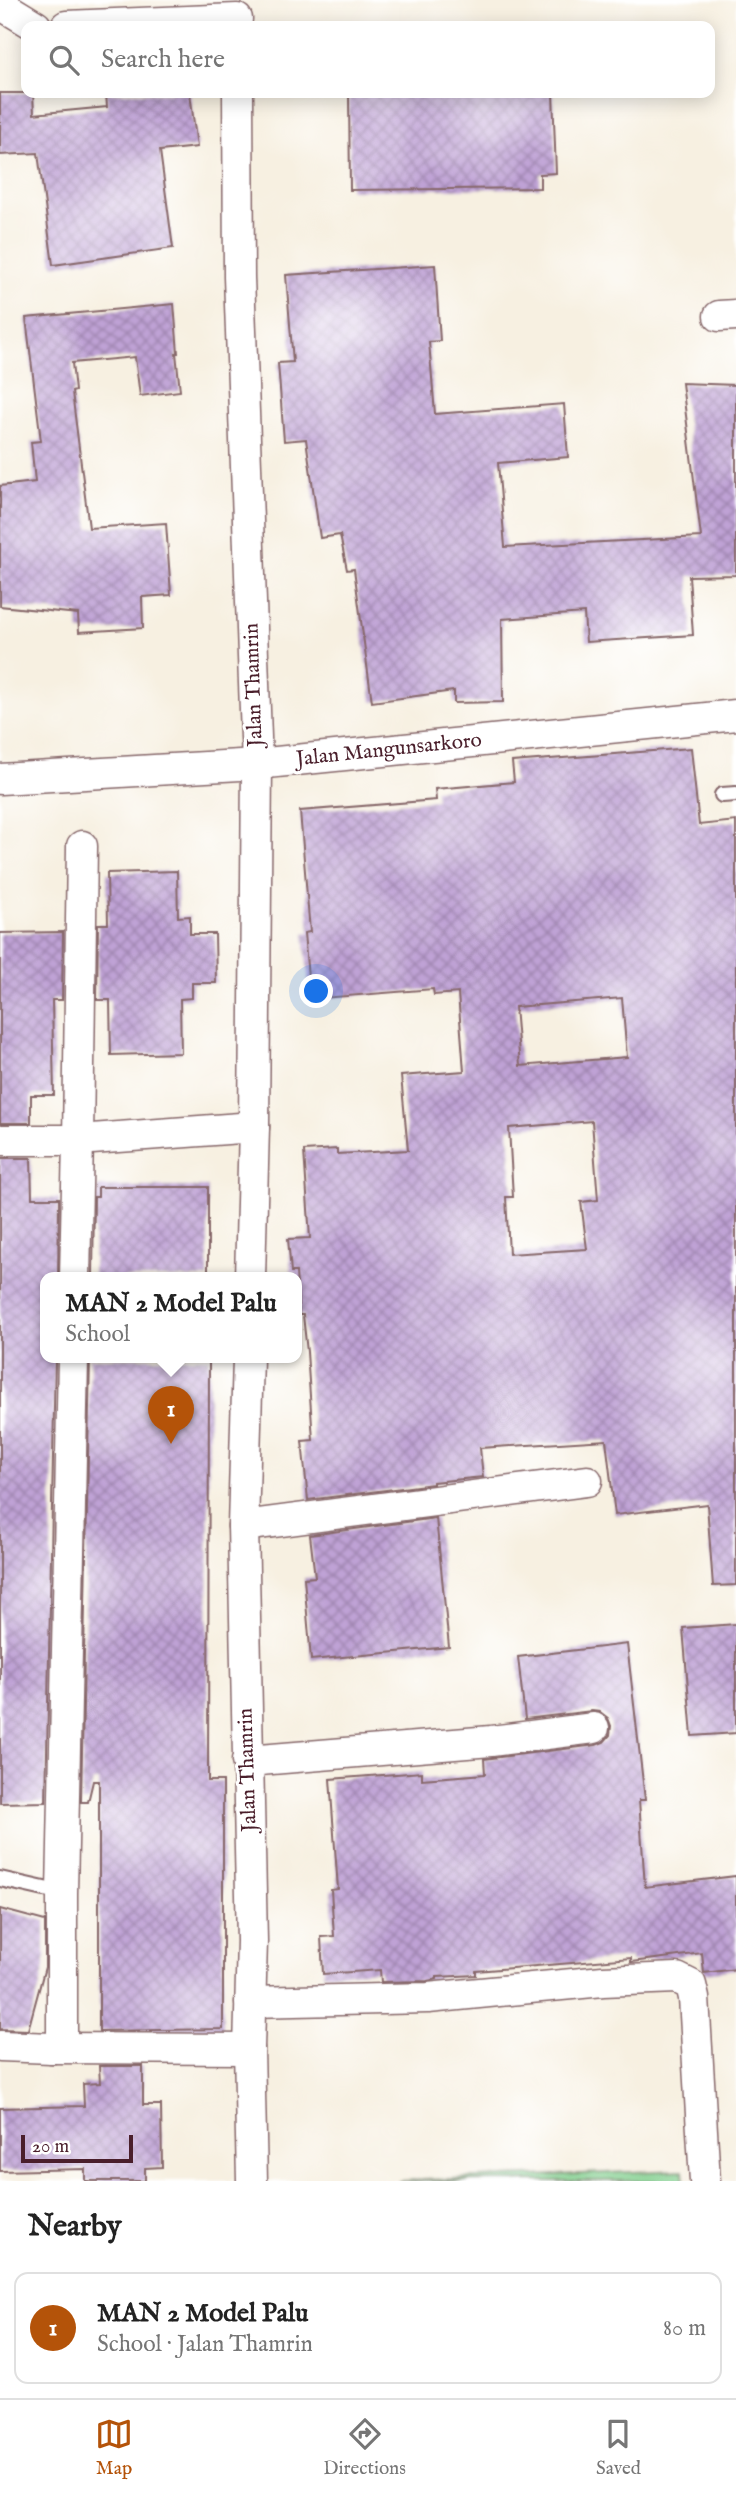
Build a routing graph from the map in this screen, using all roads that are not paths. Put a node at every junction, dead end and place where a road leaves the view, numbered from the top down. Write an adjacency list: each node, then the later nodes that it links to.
1 (0, 4): 3 (street)
2 (237, 15): 4 (street)
3 (28, 21)
4 (144, 21)
5 (237, 98): 7 (street, Jalan Thamrin)
6 (736, 715): 7 (street, Jalan Mangunsarkoro)
7 (257, 764): 8 (street, Jalan Mangunsarkoro); 10 (street, Jalan Thamrin)
8 (0, 779)
9 (82, 846): 12 (street)
10 (254, 1128): 12 (street); 14 (street, Jalan Thamrin)
11 (0, 1140): 12 (street)
12 (78, 1140): 13 (street)
13 (75, 1272)
14 (250, 1272)
15 (73, 1363): 22 (street)
16 (248, 1363): 18 (street, Jalan Thamrin)
17 (587, 1481): 18 (street)
18 (243, 1526): 20 (street, Jalan Thamrin)
19 (594, 1728): 20 (street)
20 (247, 1761): 23 (street, Jalan Thamrin)
21 (0, 1879): 22 (lane)
22 (62, 1893): 25 (street)
23 (250, 2003): 26 (street, Jalan Thamrin); 28 (street)
24 (0, 2046): 25 (street)
25 (52, 2048): 26 (street)
26 (249, 2049): 27 (street, Jalan Thamrin)
27 (252, 2181)
28 (705, 2181)

